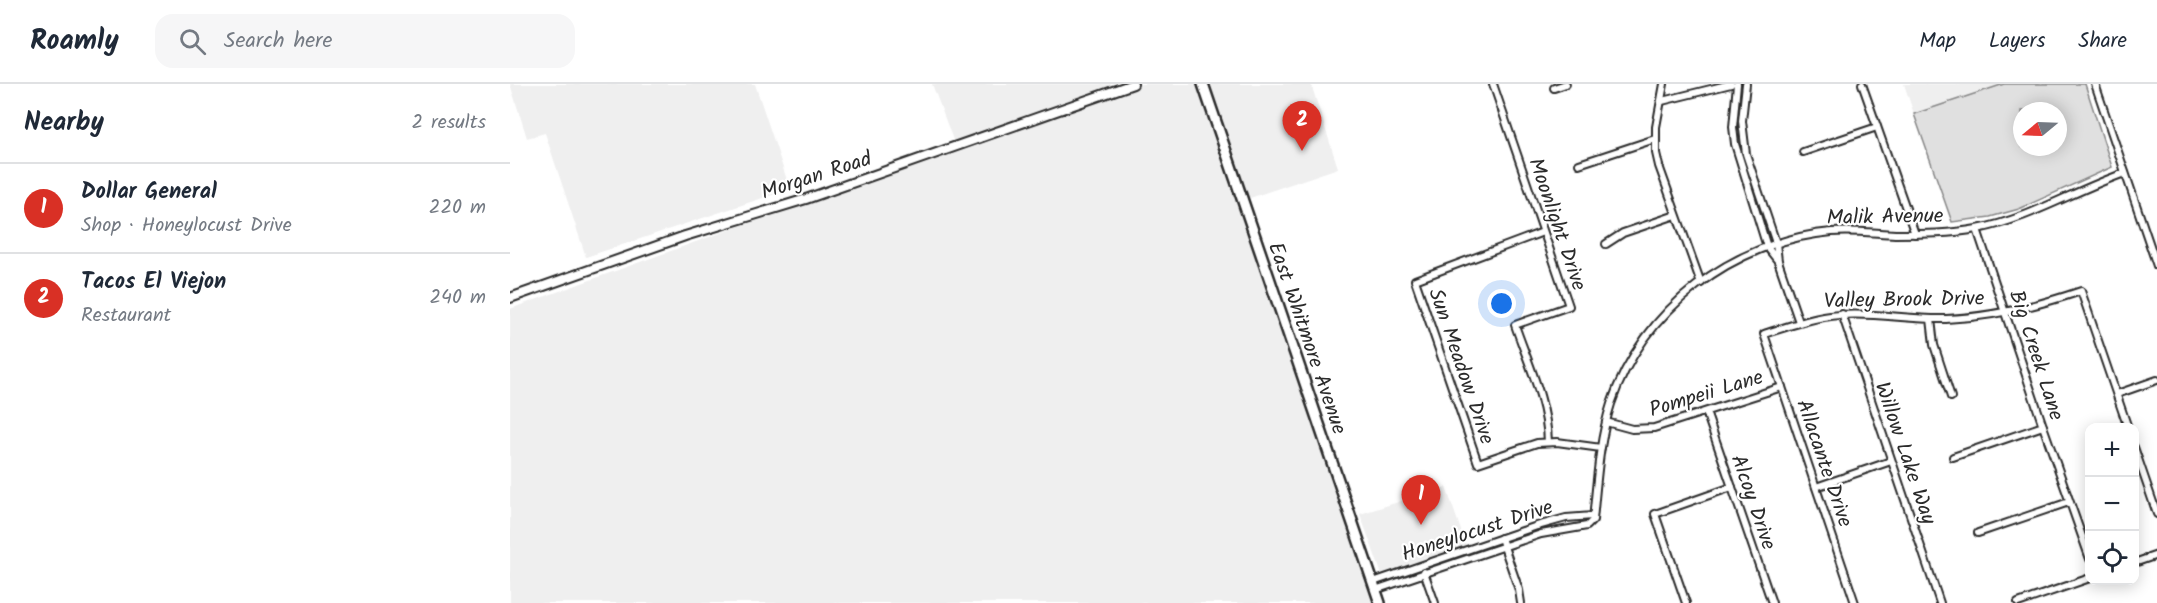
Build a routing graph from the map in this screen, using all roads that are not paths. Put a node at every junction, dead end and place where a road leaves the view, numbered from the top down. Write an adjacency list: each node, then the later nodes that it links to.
1 (1133, 84): 28 (street, Morgan Road)
2 (1203, 84): 61 (main road, East Whitmore Avenue)
3 (1492, 84): 20 (street, Moonlight Drive)
4 (1566, 84): 11 (street)
5 (1664, 84): 12 (street)
6 (1731, 84): 12 (street)
7 (1737, 84): 24 (street)
8 (1746, 84): 22 (street)
9 (1862, 84): 13 (street)
10 (2095, 84): 17 (street)
11 (1554, 88)
12 (1662, 101): 14 (street)
13 (1877, 126): 15 (street); 21 (street)
14 (1655, 139): 16 (street); 18 (street)
15 (1803, 152)
16 (1579, 164)
17 (2125, 173): 19 (street, Malik Avenue); 26 (street)
18 (1676, 215): 23 (street); 27 (street)
19 (1977, 229): 21 (street, Malik Avenue); 29 (street, Big Creek Lane)
20 (1543, 232): 42 (street, Moonlight Drive); 42 (street, Sun Meadow Drive)
21 (1915, 234): 22 (street, Malik Avenue)
22 (1776, 243): 24 (street, Malik Avenue); 25 (street)
23 (1606, 244)
24 (1767, 246): 25 (street); 27 (street, Malik Avenue)
25 (1778, 261): 32 (street)
26 (2157, 266)
27 (1701, 283): 39 (street, Malik Avenue)
28 (510, 298)
29 (2006, 313): 31 (street, Valley Brook Drive); 36 (street, Valley Brook Drive); 41 (street, Big Creek Lane)
30 (1842, 314): 31 (street, Valley Brook Drive); 32 (street, Valley Brook Drive); 45 (street, Willow Lake Way)
31 (1931, 319): 37 (street)
32 (1799, 322): 33 (street, Valley Brook Drive)
33 (1764, 334): 35 (street, Allacante Drive)
34 (2157, 380): 36 (street)
35 (1782, 387): 38 (street, Pompeii Lane); 48 (street, Allacante Drive)
36 (2117, 394): 40 (street)
37 (1951, 397)
38 (1706, 412): 39 (street, Pompeii Lane); 47 (street, Alcoy Drive)
39 (1605, 422): 43 (street, Malik Avenue)
40 (2126, 423)
41 (2043, 426): 44 (street); 49 (street, Big Creek Lane)
42 (1548, 442): 43 (street)
43 (1601, 448): 51 (street, Malik Avenue)
44 (1953, 457)
45 (1891, 461): 48 (street); 68 (street, Willow Lake Way)
46 (2139, 462): 50 (street)
47 (1732, 487): 65 (street); 66 (street, Alcoy Drive)
48 (1816, 487): 67 (street, Allacante Drive)
49 (2069, 502): 52 (street); 54 (street, Big Creek Lane)
50 (2157, 514)
51 (1593, 518): 53 (street, Honeylocust Drive); 55 (street, Honeylocust Drive)
52 (1978, 533)
53 (1501, 538): 55 (street); 58 (street, Honeylocust Drive)
54 (2085, 545)
55 (1504, 547): 59 (street, Honeylocust Drive); 64 (street)
56 (2157, 555): 57 (street)
57 (2139, 561)
58 (1422, 566): 59 (street); 61 (street, Honeylocust Drive)
59 (1425, 574): 61 (street, Honeylocust Drive); 63 (street)
60 (2085, 580): 69 (street)
61 (1374, 586): 62 (main road, East Whitmore Avenue)
62 (1380, 603)
63 (1435, 603)
64 (1521, 603)
65 (1686, 603)
66 (1772, 603)
67 (1855, 603)
68 (1940, 603)
69 (2018, 603)

